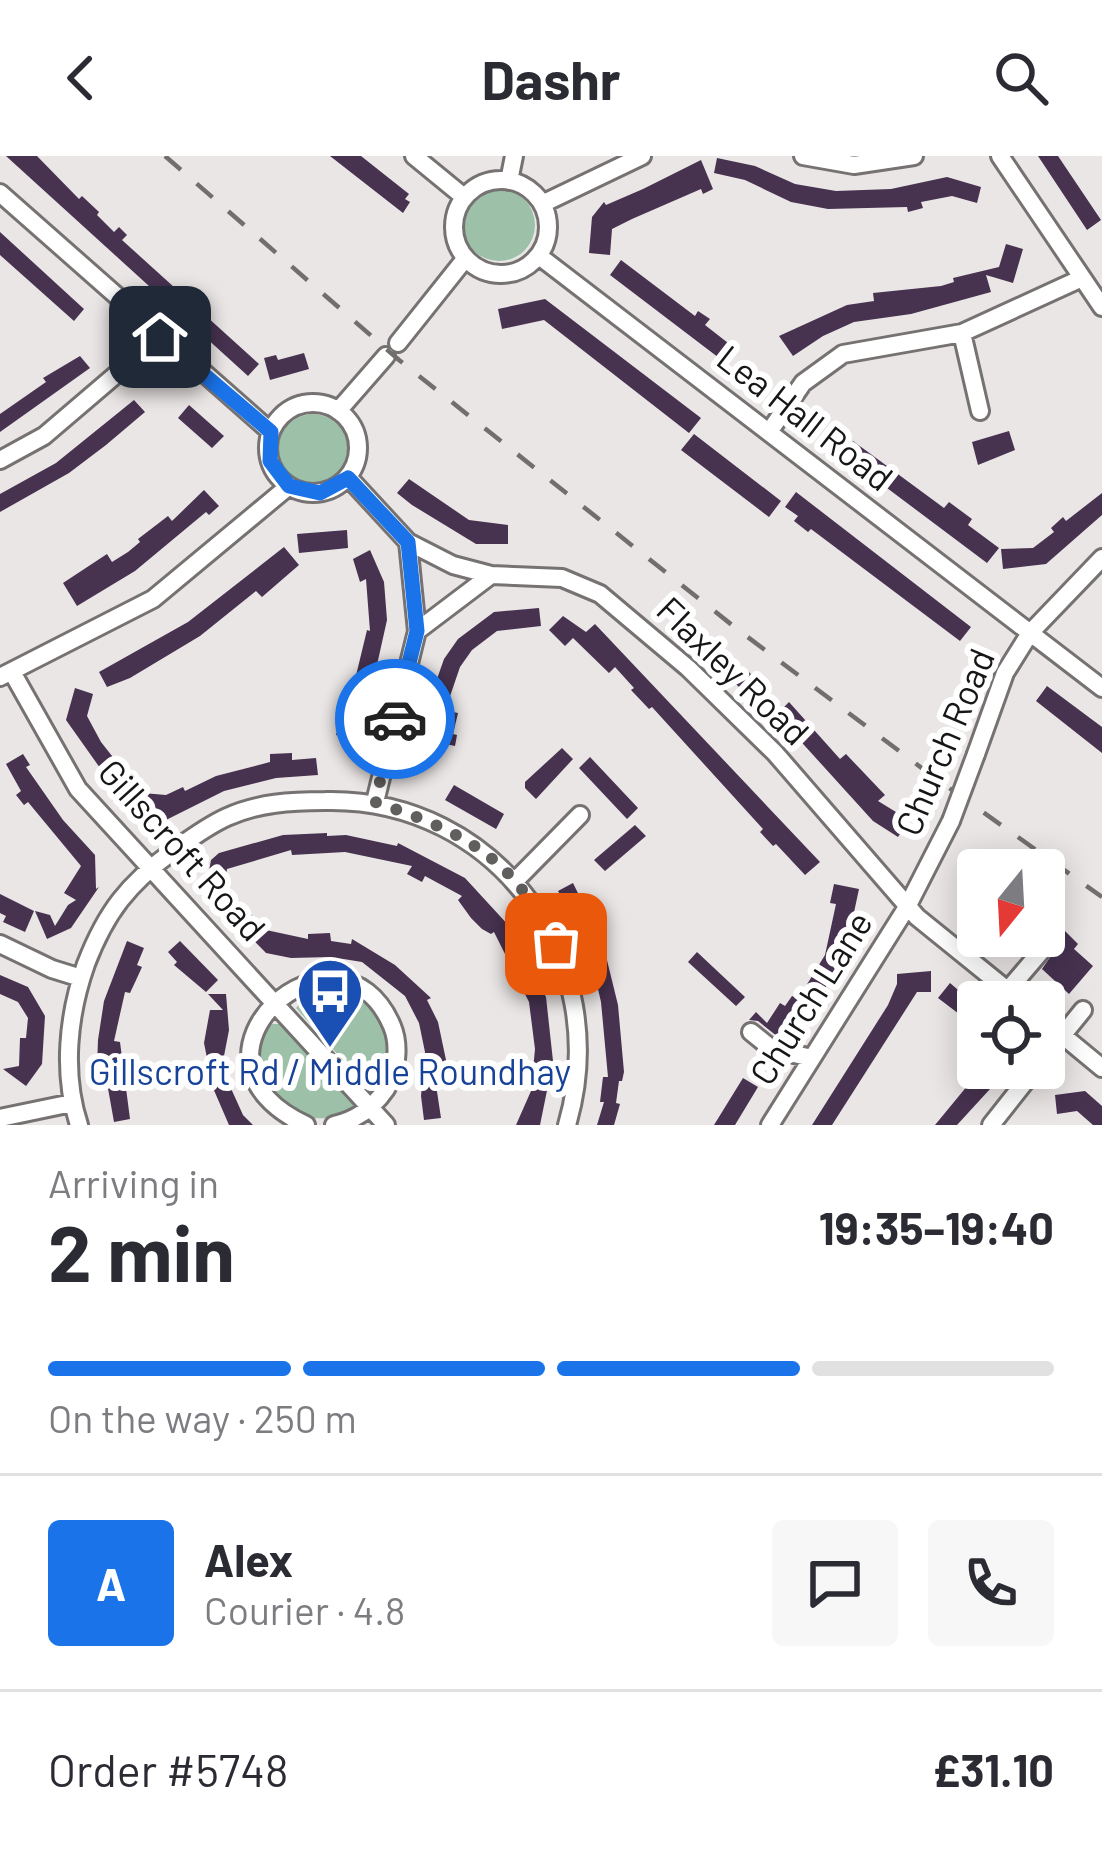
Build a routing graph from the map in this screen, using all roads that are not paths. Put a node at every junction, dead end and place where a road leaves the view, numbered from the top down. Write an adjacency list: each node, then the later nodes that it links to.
1 (414, 156): 9 (street)
2 (514, 156): 7 (street)
3 (642, 156): 10 (street)
4 (803, 156): 6 (street)
5 (1000, 156): 13 (street)
6 (904, 157)
7 (508, 181): 9 (street); 10 (street)
8 (0, 194): 16 (street)
9 (464, 197): 12 (street)
10 (542, 204): 11 (street)
11 (539, 256): 12 (street); 20 (street, Lea Hall Road)
12 (465, 259): 17 (street)
13 (1082, 278): 14 (street); 15 (street)
14 (1102, 307)
15 (962, 333): 18 (street); 20 (street)
16 (160, 337): 19 (street); 21 (street)
17 (338, 411): 19 (street); 22 (street)
18 (980, 412)
19 (271, 432): 23 (street)
20 (769, 432): 28 (street, Lea Hall Road)
21 (0, 460)
22 (348, 478): 23 (street); 24 (street, Flaxley Road)
23 (289, 486): 29 (street)
24 (408, 542): 26 (street, Flaxley Road); 27 (street)
25 (1102, 558): 28 (street, Church Road)
26 (491, 575): 27 (street); 35 (street, Flaxley Road)
27 (417, 631): 31 (street)
28 (1030, 633): 30 (street, Lea Hall Road); 35 (street, Church Road, bridge)
29 (6, 674): 33 (street, Gillscroft Road)
30 (1102, 688)
31 (375, 802): 33 (street); 34 (street)
32 (580, 814): 34 (street)
33 (150, 868): 37 (street); 39 (street, Gillscroft Road)
34 (515, 880): 54 (street)
35 (907, 907): 38 (street, Flaxley Road); 44 (street, Church Lane)
36 (0, 944): 37 (street)
37 (81, 978): 47 (street)
38 (997, 981)
39 (275, 1003): 48 (street, Gillscroft Road); 48 (street); 51 (street)
40 (1083, 1010): 42 (street)
41 (751, 1031): 44 (street)
42 (1065, 1032)
43 (1065, 1037): 45 (street)
44 (812, 1058): 55 (street, Church Lane)
45 (1102, 1068)
46 (1019, 1089): 56 (street)
47 (72, 1102): 49 (street); 50 (street)
48 (370, 1108): 52 (street); 53 (street, Gillscroft Road)
49 (0, 1118)
50 (79, 1125)
51 (306, 1125)
52 (334, 1125)
53 (386, 1125)
54 (567, 1125)
55 (770, 1125)
56 (991, 1125)

